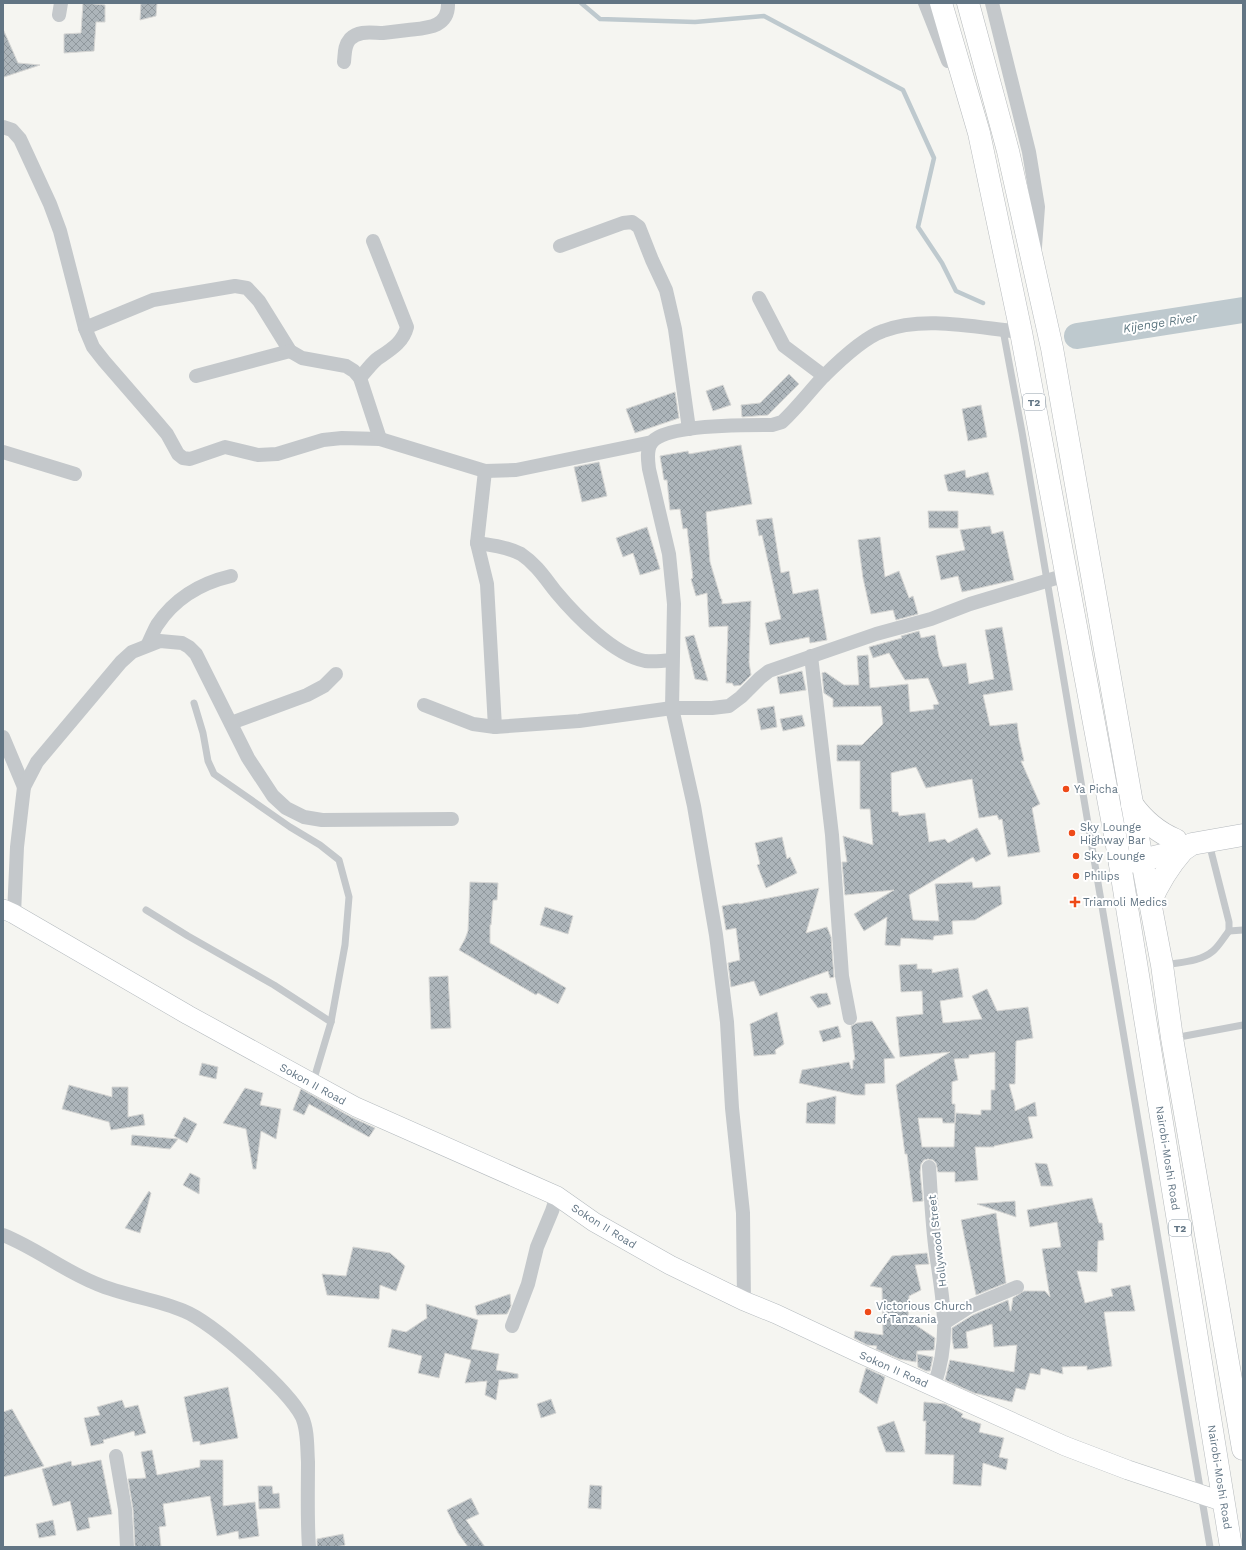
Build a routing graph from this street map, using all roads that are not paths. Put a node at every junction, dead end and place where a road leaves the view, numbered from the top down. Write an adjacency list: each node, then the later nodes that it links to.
1 (448, 3): 6 (street)
2 (925, 3): 8 (street)
3 (941, 3): 8 (main road, T2)
4 (968, 3): 11 (main road, T2)
5 (992, 3): 11 (street)
6 (344, 62)
7 (3, 126): 13 (street)
8 (979, 133): 14 (main road, T2)
9 (373, 241): 18 (street)
10 (560, 246): 19 (street)
11 (1034, 267): 38 (main road, T2)
12 (759, 298): 17 (street)
13 (85, 328): 15 (street); 20 (street)
14 (1012, 331): 17 (street); 27 (main road, T2)
15 (290, 350): 16 (street); 18 (street)
16 (196, 376)
17 (824, 376): 19 (street)
18 (360, 378): 20 (street)
19 (689, 429): 21 (street)
20 (380, 439): 23 (street)
21 (652, 442): 23 (street); 30 (street)
22 (3, 452): 24 (street)
23 (485, 471): 25 (street)
24 (75, 474)
25 (477, 543): 30 (street); 36 (street)
26 (231, 576): 28 (street)
27 (1057, 578): 29 (street); 39 (main road, T2); 68 (lane)
28 (148, 644): 35 (street); 40 (street)
29 (811, 656): 34 (street); 53 (street)
30 (672, 660): 34 (street)
31 (336, 674): 35 (street)
32 (194, 704): 54 (lane)
33 (424, 705): 36 (street)
34 (672, 708): 36 (street); 62 (street)
35 (230, 723): 42 (street)
36 (496, 727)
37 (3, 737): 40 (street)
38 (1127, 772): 39 (main road); 41 (main road, T2)
39 (1103, 774): 46 (main road, T2)
40 (24, 787): 49 (street)
41 (1132, 804): 44 (main road); 45 (main road, T2)
42 (452, 818)
43 (1243, 834): 44 (main road)
44 (1190, 844): 45 (main road); 47 (main road); 51 (lane)
45 (1140, 852): 46 (main road); 47 (main road, T2)
46 (1118, 854): 69 (main road, Nairobi-Moshi Road / T2)
47 (1150, 903): 52 (main road, T2)
48 (146, 910): 54 (lane)
49 (8, 911): 57 (street, Sokon II Road)
50 (1243, 930): 51 (lane)
51 (1229, 931): 52 (lane)
52 (1162, 965): 56 (main road, T2)
53 (850, 1018)
54 (332, 1022): 57 (lane)
55 (1243, 1025): 56 (lane)
56 (1172, 1038): 66 (main road, T2)
57 (312, 1084): 59 (street, Sokon II Road)
58 (929, 1167): 63 (street, Hollywood Street)
59 (556, 1196): 62 (street, Sokon II Road); 64 (street)
60 (3, 1235): 71 (street)
61 (1017, 1287): 63 (street)
62 (744, 1301): 65 (street, Sokon II Road)
63 (944, 1323): 65 (street, Hollywood Street)
64 (512, 1326)
65 (934, 1386): 68 (street, Sokon II Road)
66 (1243, 1449)
67 (116, 1456): 70 (street)
68 (1201, 1496): 69 (street, Sokon II Road); 72 (lane)
69 (1224, 1502): 73 (main road, Nairobi-Moshi Road / T2)
70 (127, 1547)
71 (309, 1547)
72 (1210, 1547)
73 (1231, 1547)

